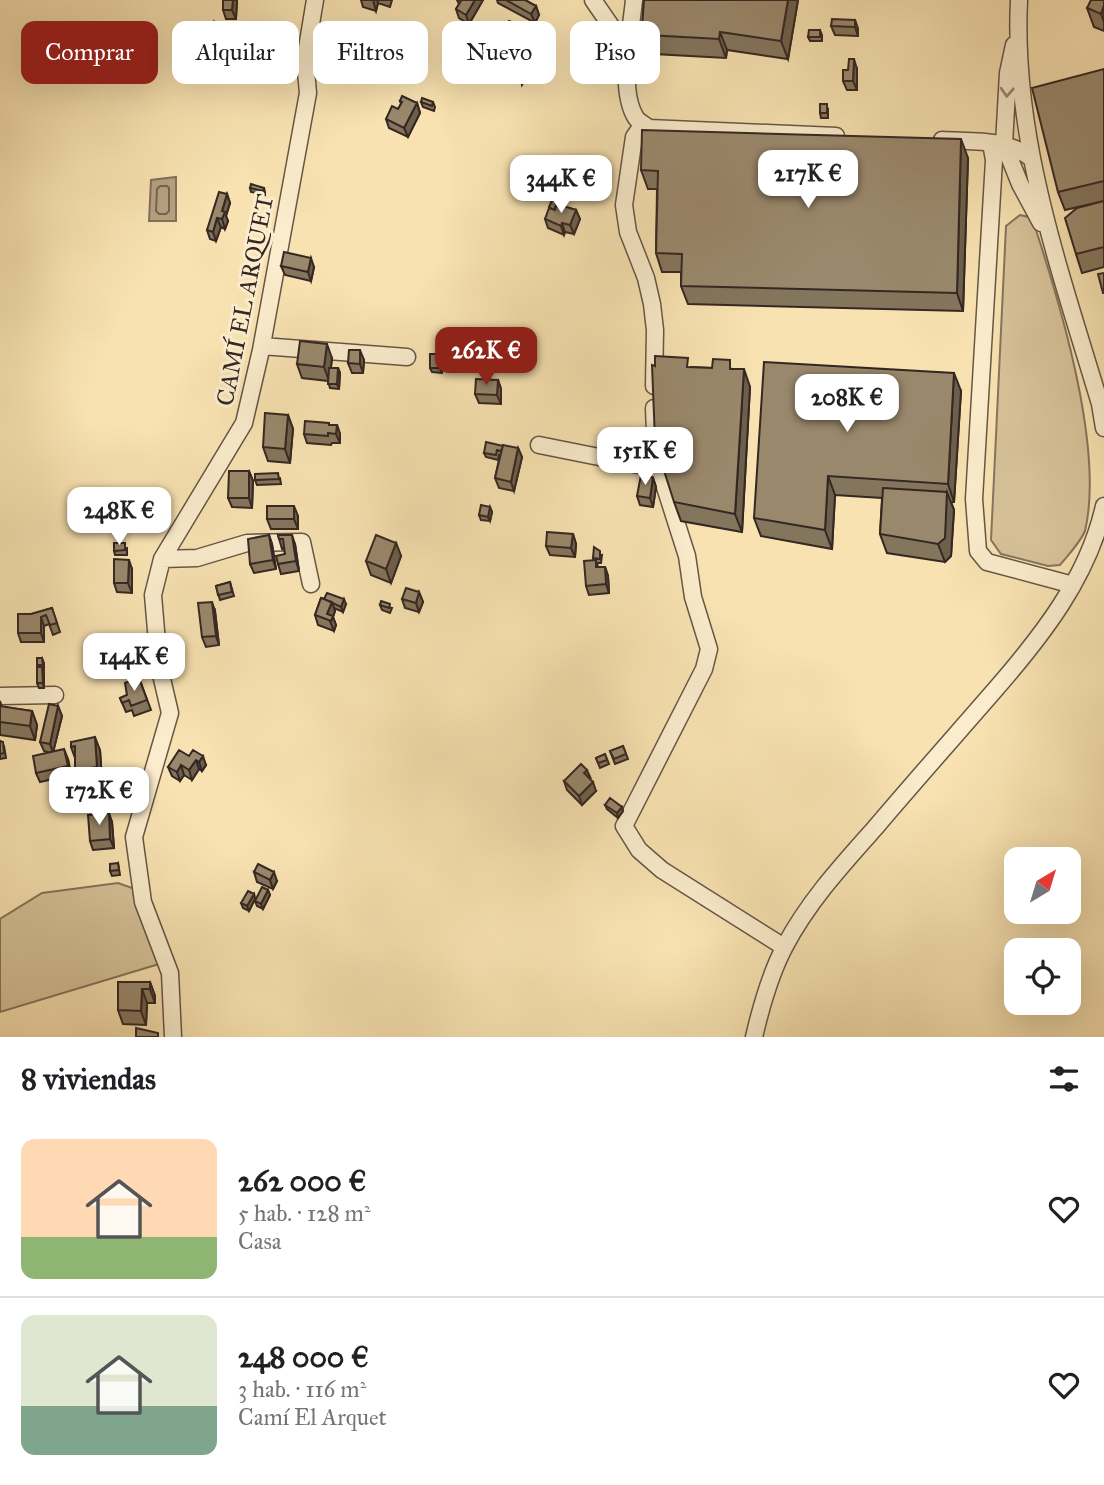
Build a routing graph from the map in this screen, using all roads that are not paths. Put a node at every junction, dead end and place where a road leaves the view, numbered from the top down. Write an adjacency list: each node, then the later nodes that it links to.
1 (314, 0): 15 (street, CAMÍ EL ARQUET)
2 (593, 0): 5 (street)
3 (634, 0): 6 (street)
4 (1018, 0): 7 (street)
5 (608, 21)
6 (632, 21)
7 (1017, 25): 12 (street, one-way to 12); 13 (street)
8 (629, 84): 9 (street)
9 (643, 124): 10 (street); 19 (street)
10 (858, 137)
11 (928, 140): 12 (street)
12 (998, 144): 13 (street); 14 (street); 23 (street)
13 (1031, 158): 14 (street)
14 (1052, 243): 17 (street)
15 (262, 346): 16 (street); 21 (street, CAMÍ EL ARQUET)
16 (407, 357)
17 (1104, 428)
18 (539, 445): 19 (street)
19 (659, 469): 26 (street)
20 (1104, 506): 23 (street)
21 (162, 559): 22 (street); 27 (street, CAMÍ EL ARQUET)
22 (310, 584)
23 (1073, 585): 26 (street)
24 (55, 695): 25 (street)
25 (0, 696)
26 (784, 947): 28 (street)
27 (173, 1037)
28 (754, 1037)

